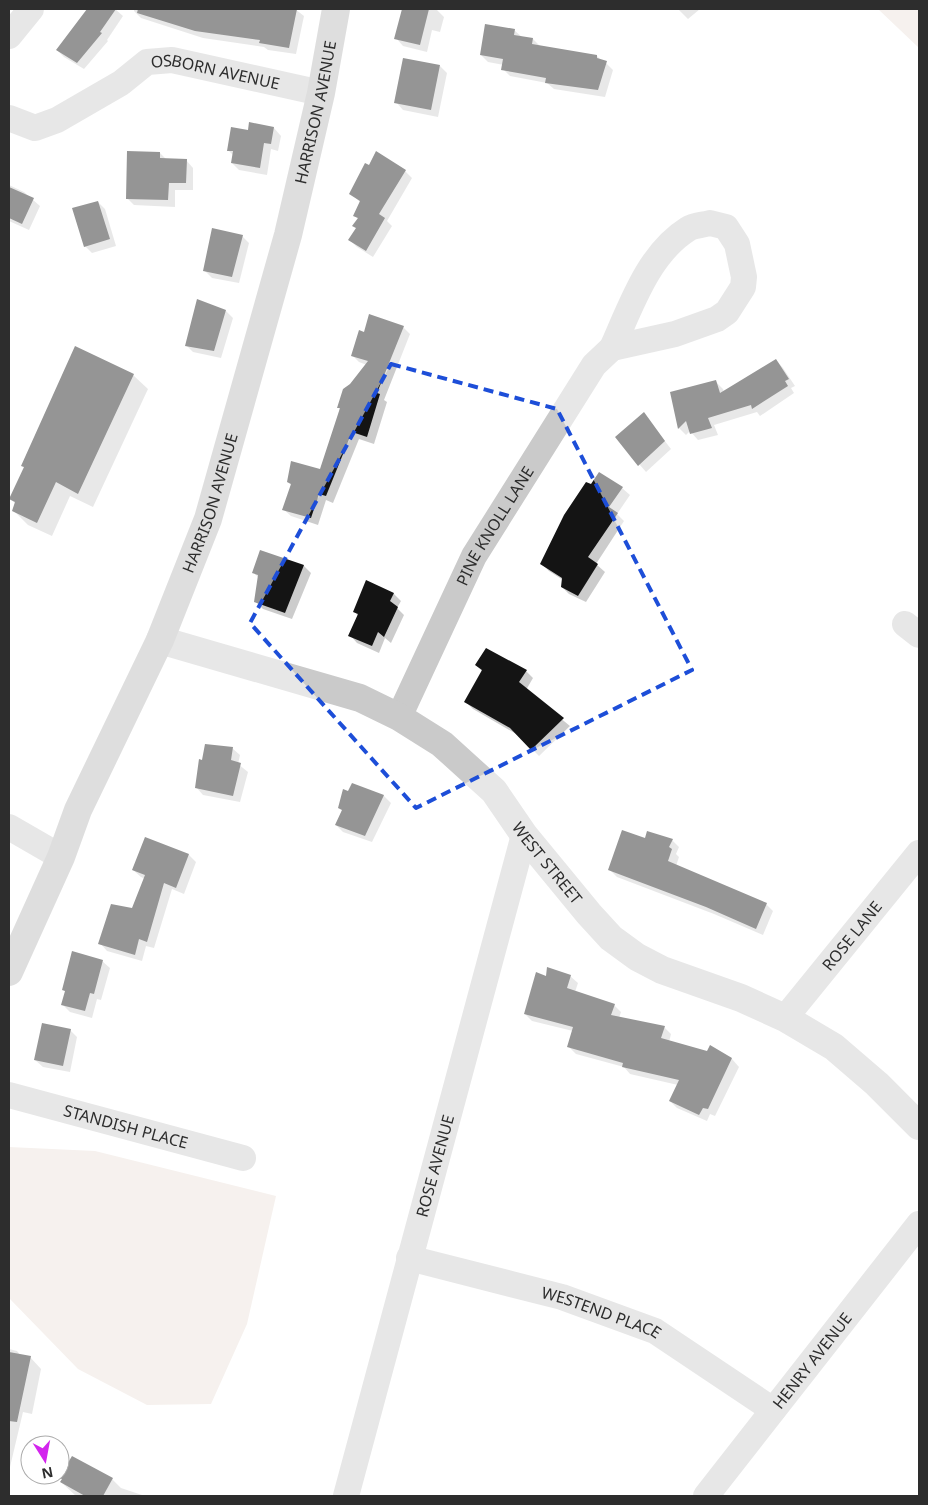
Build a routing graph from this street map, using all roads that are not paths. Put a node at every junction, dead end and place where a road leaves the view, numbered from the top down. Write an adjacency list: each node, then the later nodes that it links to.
1 (31, 9): 3 (street)
2 (336, 9): 4 (main road, HARRISON AVENUE)
3 (9, 36)
4 (321, 92): 5 (street, OSBORN AVENUE); 7 (main road, HARRISON AVENUE)
5 (9, 118)
6 (612, 348): 6 (street, PINE KNOLL LANE); 8 (street, PINE KNOLL LANE)
7 (160, 640): 8 (street, WEST STREET); 12 (main road, HARRISON AVENUE)
8 (399, 717): 10 (street, WEST STREET)
9 (9, 827): 12 (street)
10 (524, 835): 14 (street, WEST STREET); 19 (street, ROSE AVENUE)
11 (919, 853): 14 (street, ROSE LANE)
12 (61, 857): 13 (main road, HARRISON AVENUE)
13 (9, 972)
14 (785, 1018): 16 (street, WEST STREET)
15 (9, 1094): 17 (street, STANDISH PLACE)
16 (919, 1126)
17 (243, 1158)
18 (919, 1224): 20 (street, HENRY AVENUE)
19 (409, 1258): 20 (street, WESTEND PLACE); 21 (street, ROSE AVENUE)
20 (773, 1410): 22 (street, HENRY AVENUE)
21 (346, 1496)
22 (706, 1496)

